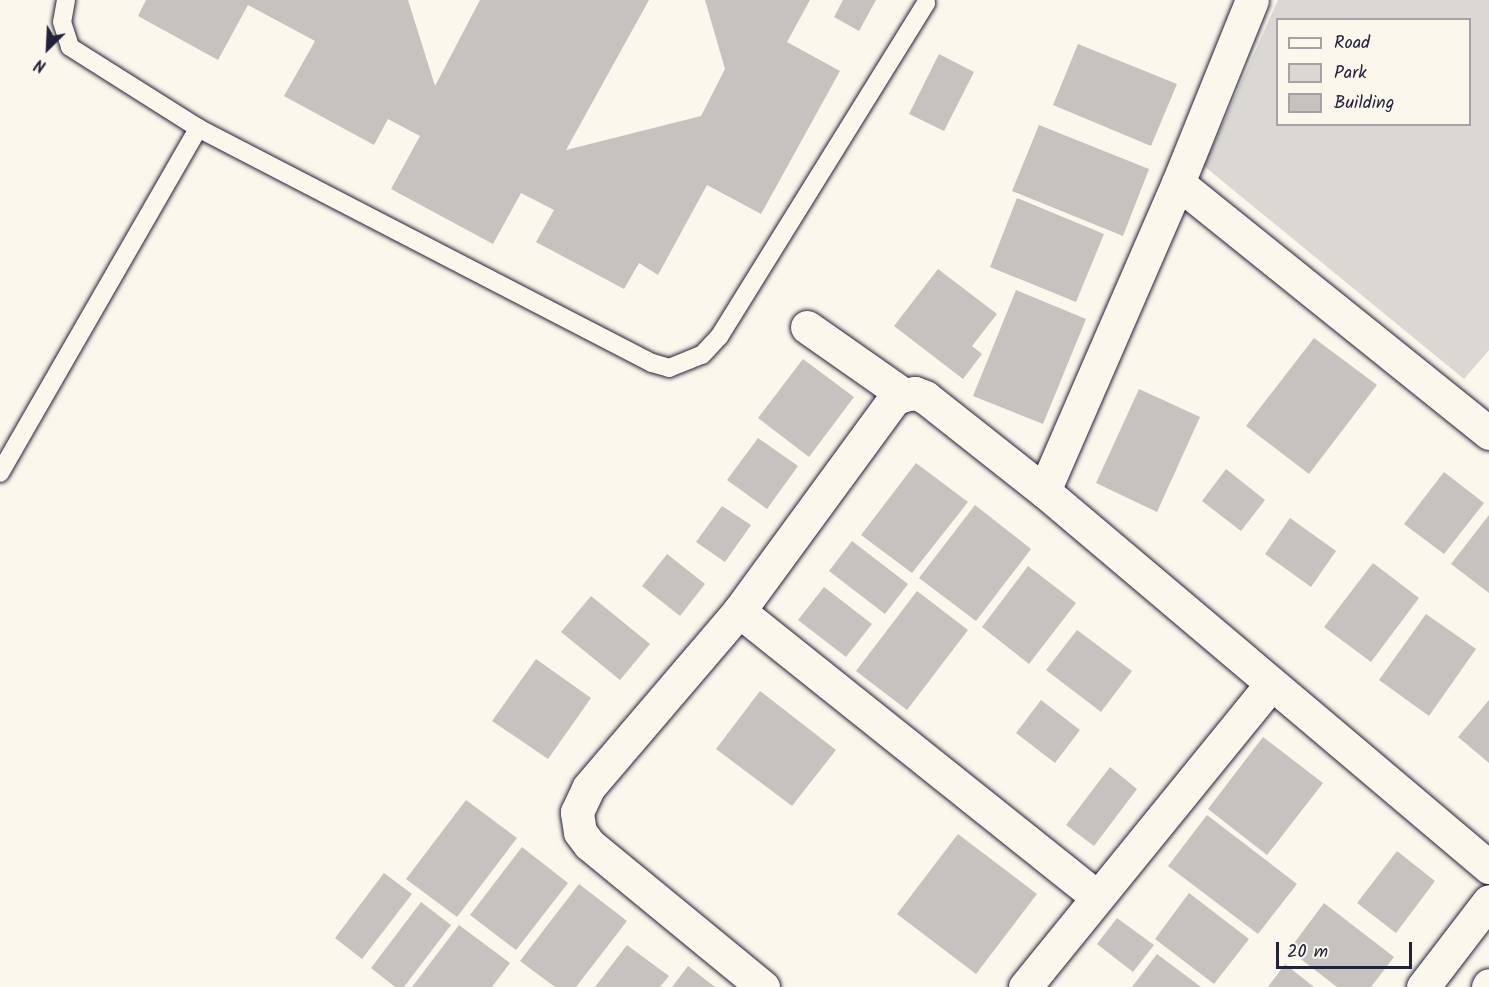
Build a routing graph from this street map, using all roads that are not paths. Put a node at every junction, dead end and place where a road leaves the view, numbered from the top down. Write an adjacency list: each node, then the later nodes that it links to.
1 (66, 0): 4 (lane)
2 (1252, 0): 5 (street)
3 (926, 3): 4 (lane)
4 (198, 128): 9 (lane)
5 (1178, 183): 8 (street); 10 (street)
6 (807, 327): 7 (street)
7 (904, 395): 10 (street); 11 (street)
8 (1484, 420)
9 (0, 473)
10 (1044, 491): 12 (street)
11 (739, 611): 14 (street); 16 (street)
12 (1271, 684): 13 (street); 14 (street)
13 (1489, 867)
14 (1097, 897): 17 (street)
15 (1489, 901): 18 (street)
16 (763, 987)
17 (1024, 987)
18 (1423, 987)

